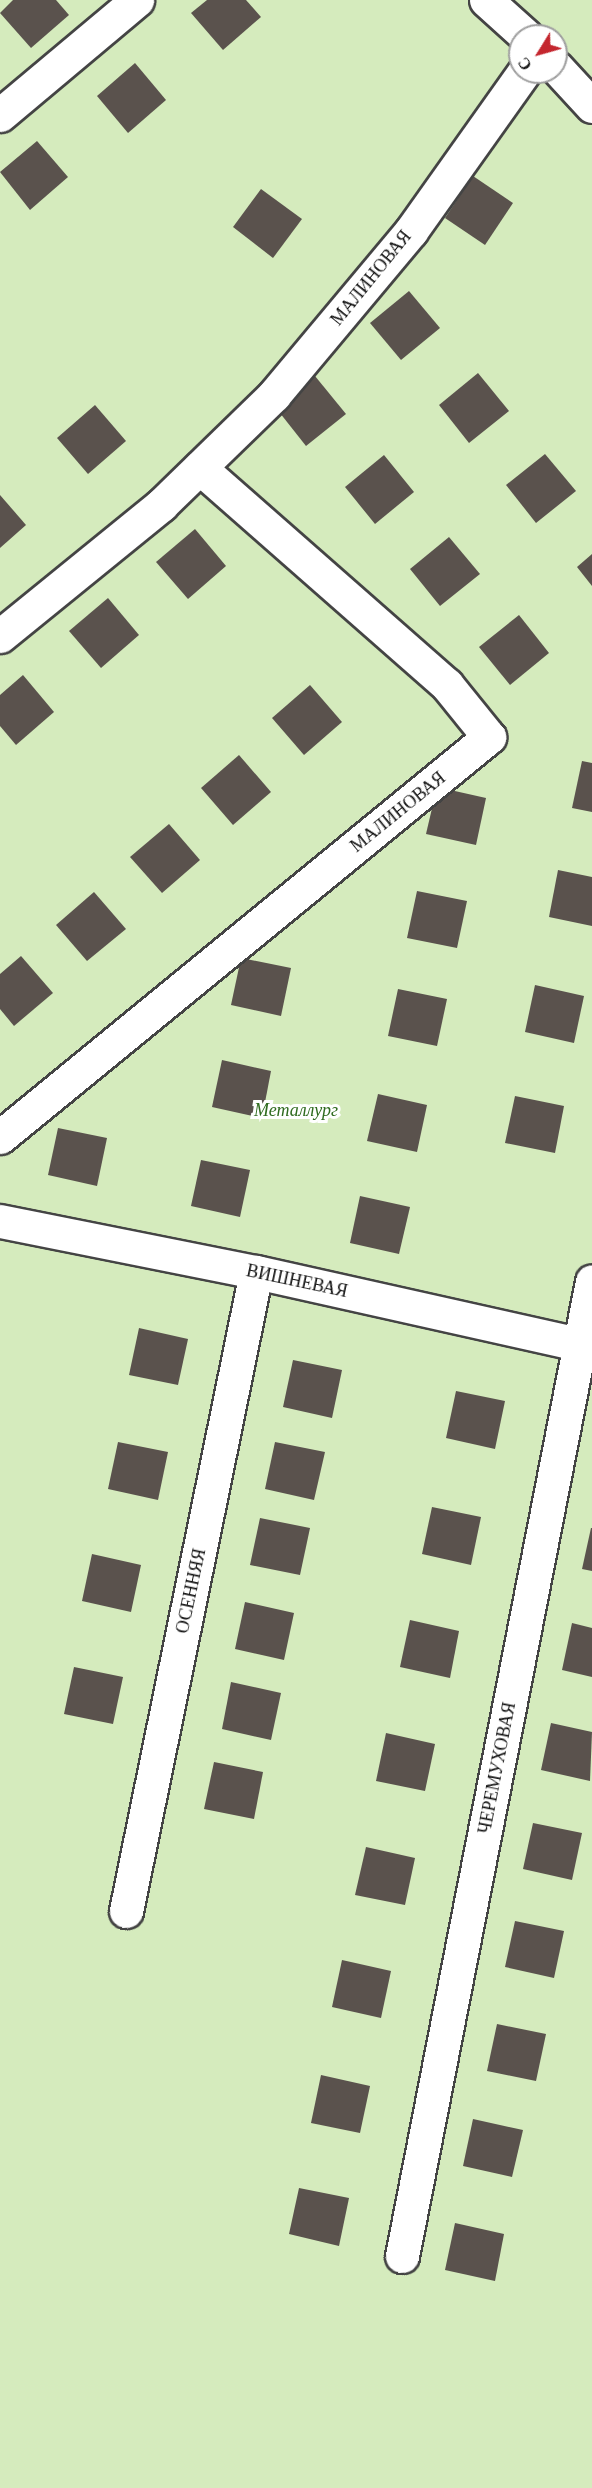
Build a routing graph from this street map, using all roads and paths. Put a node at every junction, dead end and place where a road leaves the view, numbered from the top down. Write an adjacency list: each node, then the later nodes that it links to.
1 (136, 0): 5 (street)
2 (568, 80): 4 (street)
3 (515, 84): 6 (street, МАЛИНОВАЯ)
4 (592, 106)
5 (0, 114)
6 (200, 468): 7 (street, МАЛИНОВАЯ); 8 (street, МАЛИНОВАЯ)
7 (0, 636)
8 (0, 1137)
9 (0, 1221): 10 (street, ВИШНЕВАЯ)
10 (256, 1272): 12 (street, ВИШНЕВАЯ); 13 (street, ОСЕННЯЯ)
11 (592, 1281): 12 (street, ЧЕРЕМУХОВАЯ)
12 (586, 1346): 14 (street, ЧЕРЕМУХОВАЯ)
13 (126, 1911)
14 (402, 2256)

